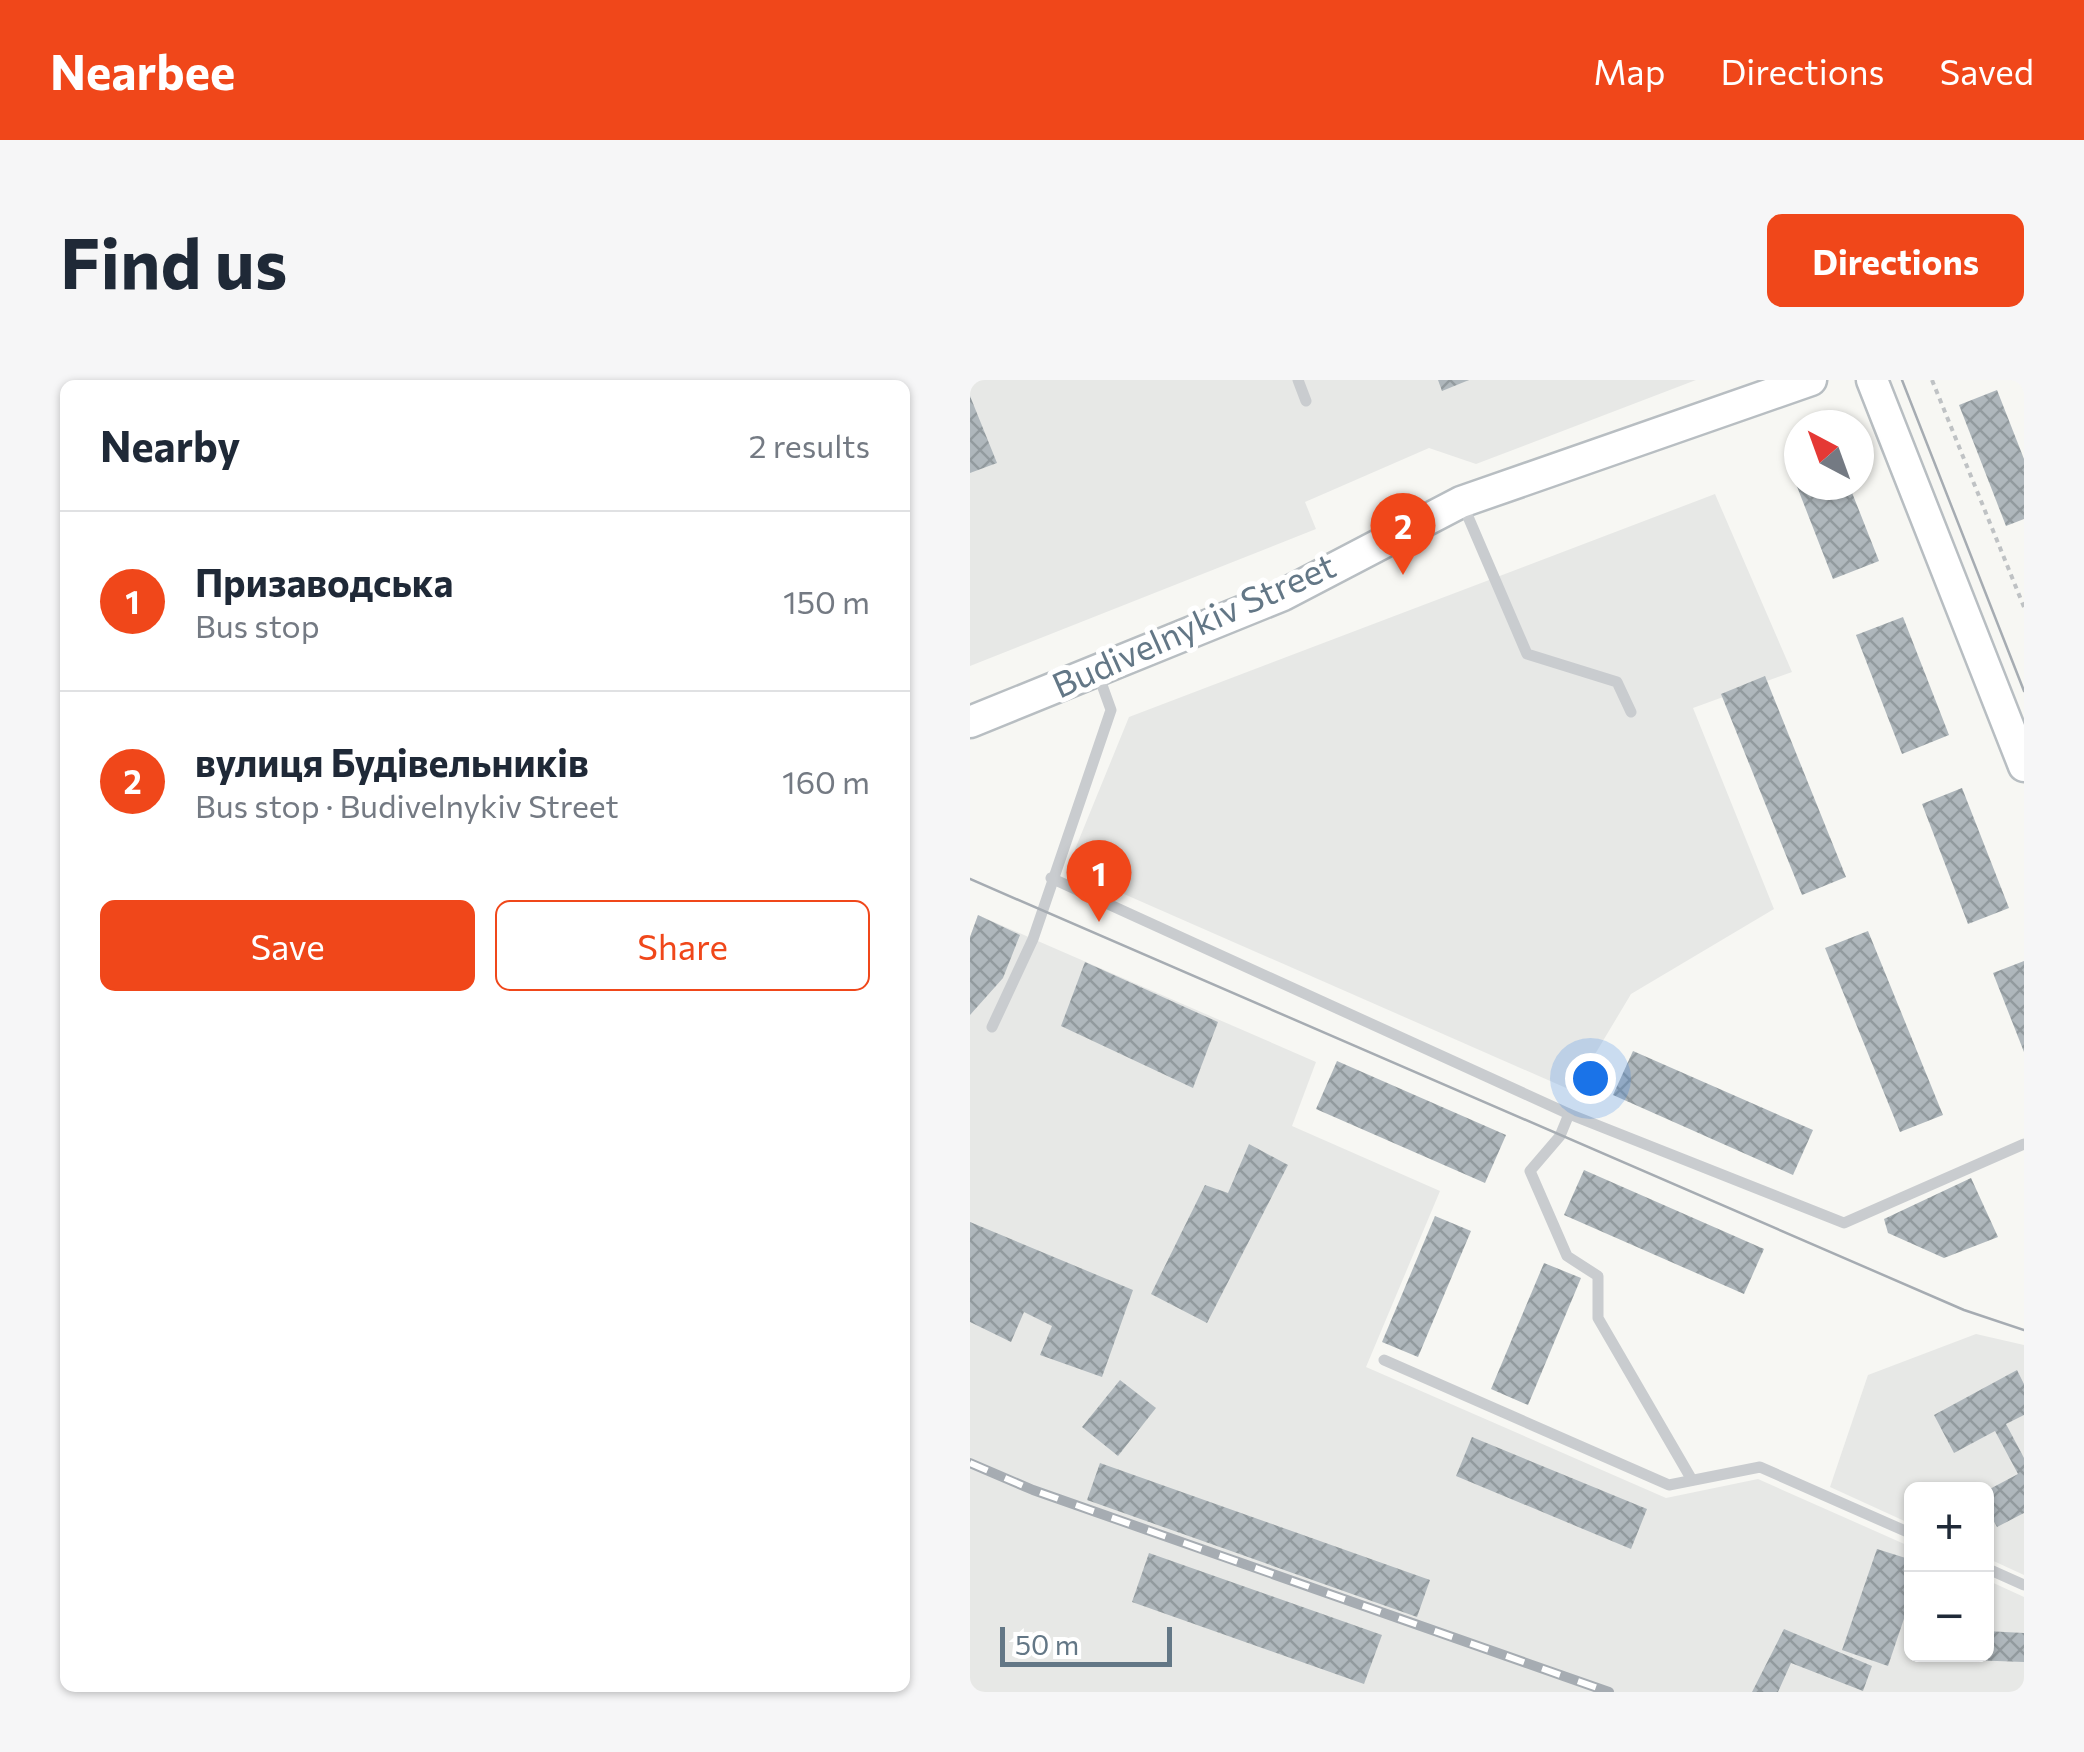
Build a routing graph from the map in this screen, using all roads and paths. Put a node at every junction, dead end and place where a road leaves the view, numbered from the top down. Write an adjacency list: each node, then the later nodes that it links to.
1 (1298, 380): 5 (lane)
2 (1811, 380): 6 (street, Budivelnykiv Street)
3 (1872, 380): 11 (street)
4 (1932, 380): 7 (path)
5 (1306, 400)
6 (1462, 502): 8 (street, Budivelnykiv Street); 9 (lane)
7 (2024, 607)
8 (1097, 671): 10 (street, Budivelnykiv Street); 12 (lane)
9 (1631, 712)
10 (970, 722)
11 (2024, 766)
12 (1051, 878): 13 (lane); 14 (lane)
13 (992, 1028)
14 (1569, 1114): 15 (lane); 17 (lane)
15 (2024, 1144)
16 (1384, 1360): 17 (lane)
17 (1692, 1480): 18 (lane)
18 (1904, 1530)
19 (1994, 1571): 20 (lane)
20 (2024, 1584)

